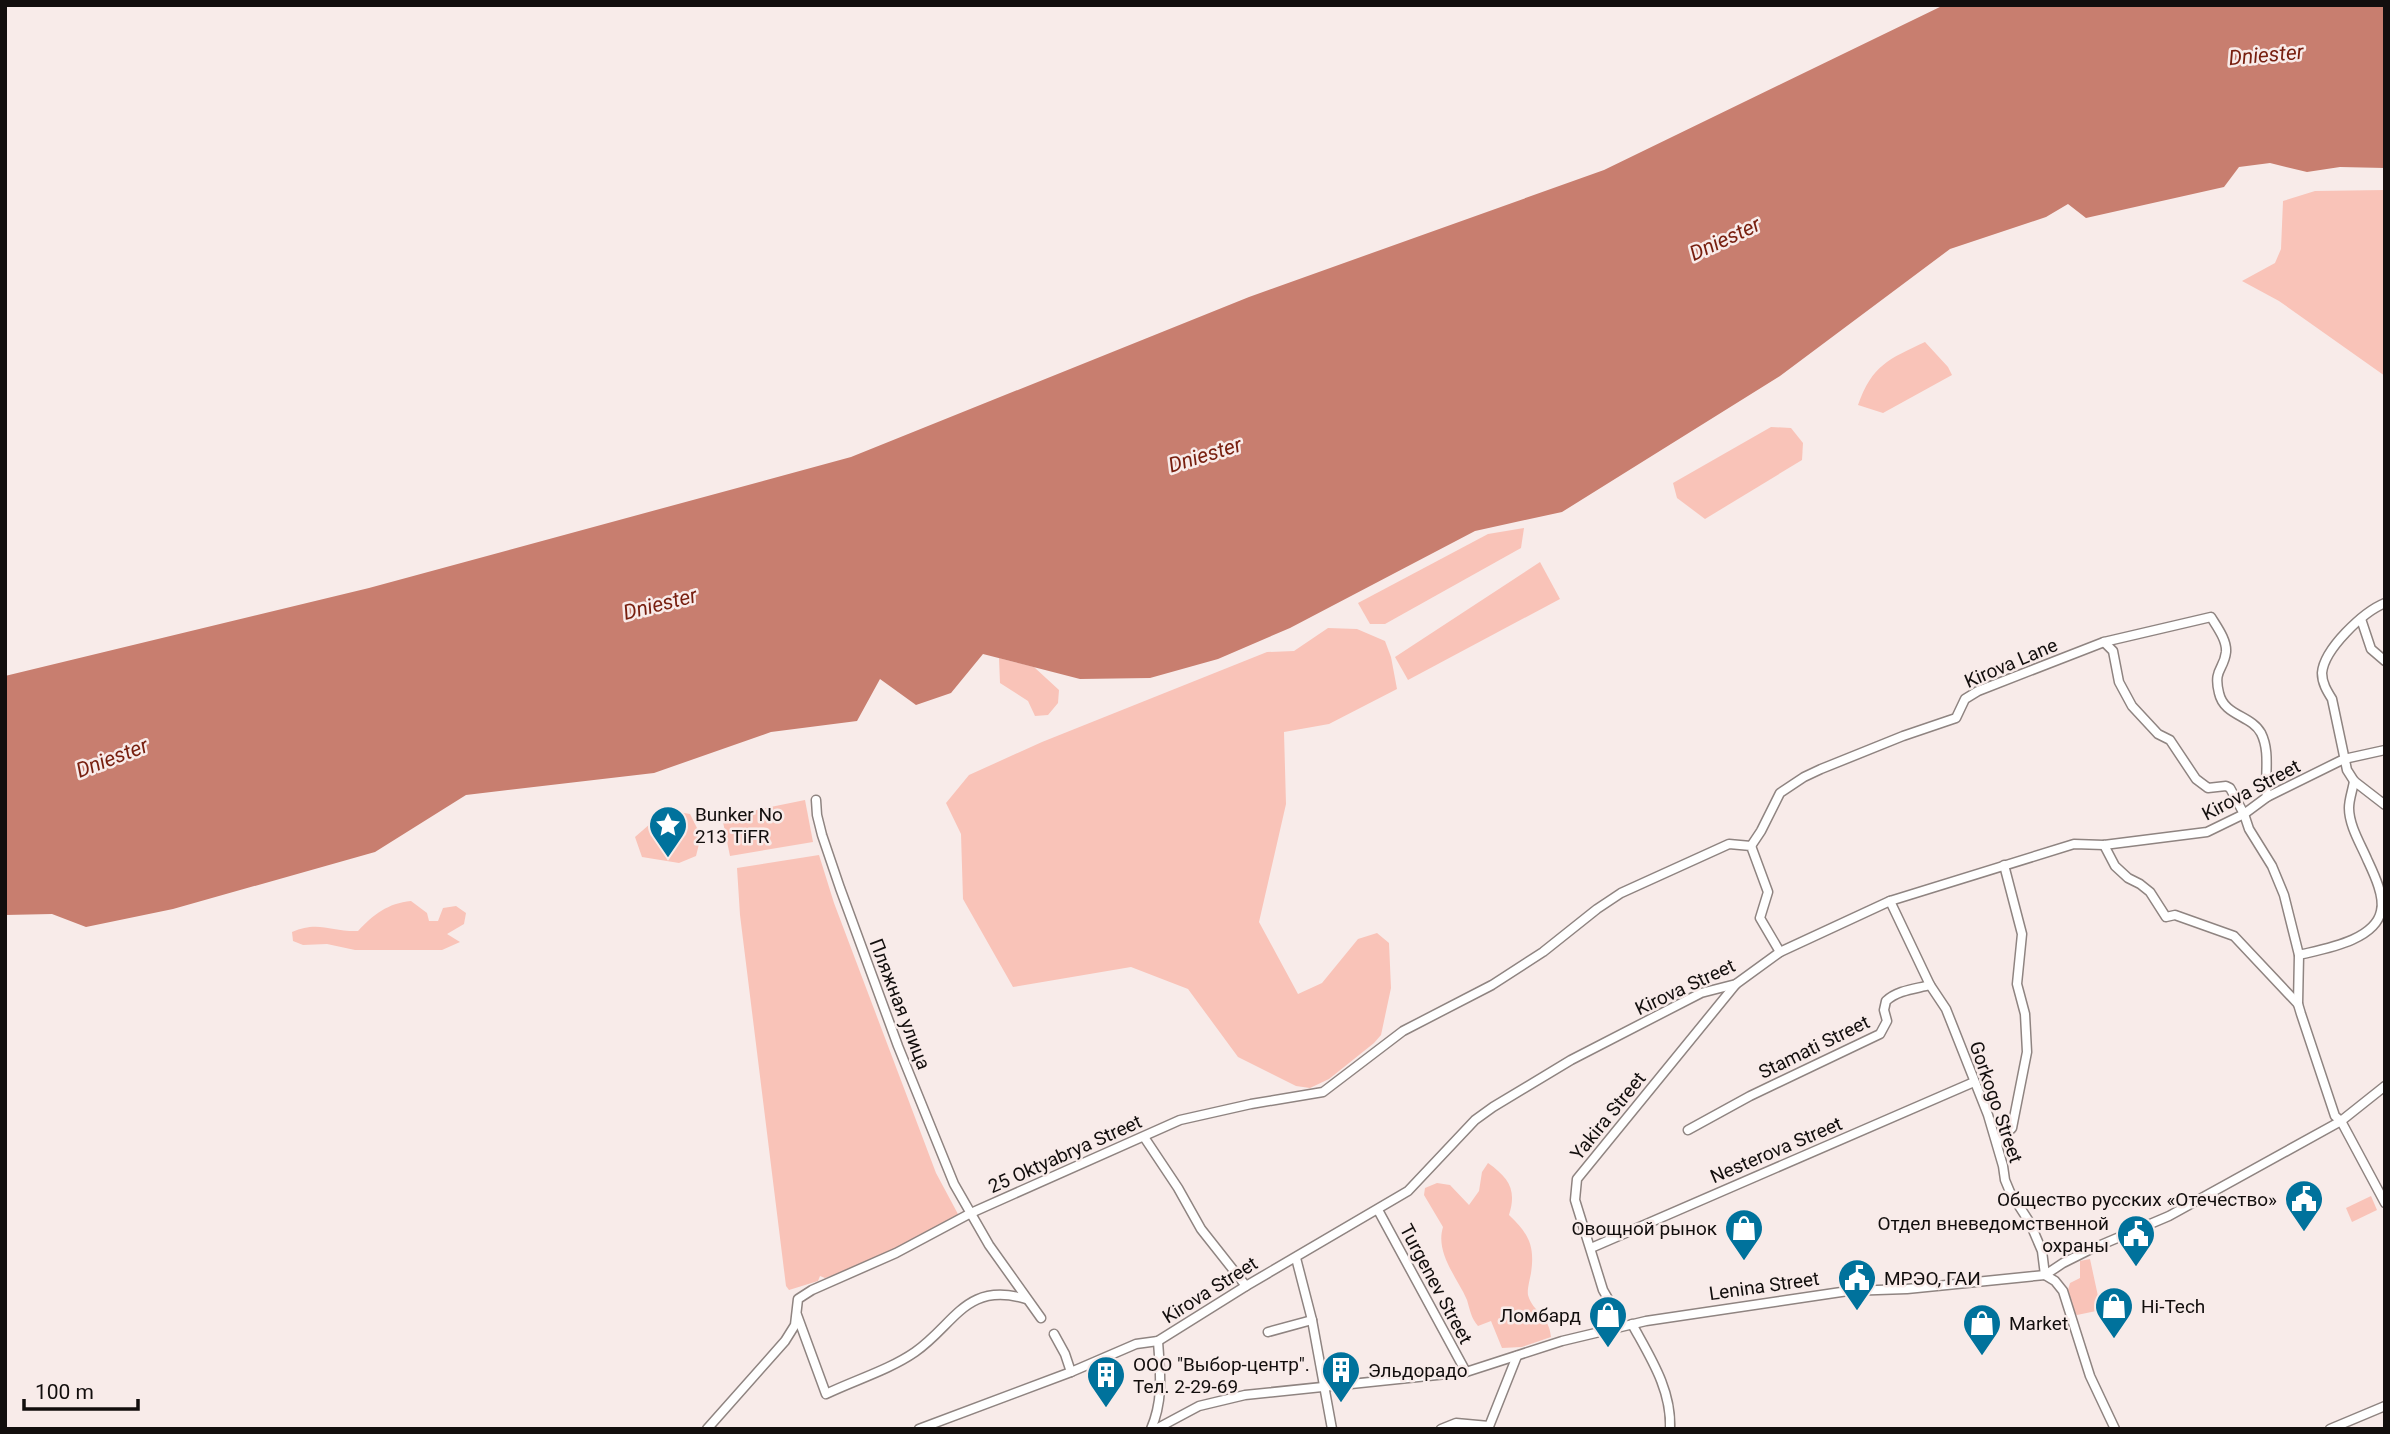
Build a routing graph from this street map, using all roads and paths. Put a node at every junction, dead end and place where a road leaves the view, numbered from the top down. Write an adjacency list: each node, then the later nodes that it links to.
1 (2385, 603): 2 (street)
2 (2361, 619): 4 (street); 6 (street)
3 (2104, 642): 8 (street, Kirova Lane); 11 (street); 13 (street, Kirova Lane)
4 (2385, 661)
5 (2385, 750): 6 (street, Kirova Street)
6 (2344, 760): 7 (street); 8 (street, Kirova Street)
7 (2354, 781): 10 (street); 17 (street)
8 (2267, 797): 11 (street, Kirova Street)
9 (816, 800): 29 (street, Пляжная улица)
10 (2385, 804)
11 (2244, 814): 12 (street, Kirova Street); 17 (street)
12 (2104, 845): 14 (street, Kirova Street); 20 (street)
13 (1751, 846): 16 (street); 25 (street, 25 Oktyabrya Street)
14 (2004, 865): 15 (street, Kirova Street); 26 (street)
15 (1890, 901): 16 (street, Kirova Street); 19 (street, Gorkogo Street)
16 (1780, 952): 18 (street, Kirova Street)
17 (2299, 955): 20 (street)
18 (1736, 984): 28 (street, Kirova Street); 30 (street, Yakira Street)
19 (1930, 985): 21 (street, Gorkogo Street); 24 (street, Stamati Street)
20 (2298, 1004): 23 (street)
21 (1974, 1082): 26 (street, Gorkogo Street); 30 (street, Nesterova Street)
22 (2385, 1086): 23 (street, Lenina Street)
23 (2341, 1121): 27 (street); 32 (street, Lenina Street)
24 (1688, 1130)
25 (1144, 1137): 29 (street, 25 Oktyabrya Street); 33 (street)
26 (1997, 1143): 32 (street, Gorkogo Street)
27 (2384, 1201)
28 (1378, 1210): 31 (street, Kirova Street); 45 (street, Turgenev Street)
29 (971, 1213): 34 (street, Пляжная улица); 35 (street, 25 Oktyabrya Street)
30 (1591, 1248): 39 (street, Yakira Street)
31 (1296, 1258): 33 (street, Kirova Street); 37 (street)
32 (2045, 1275): 38 (street, Lenina Street); 56 (street, Gorkogo Street)
33 (1246, 1286): 42 (street, Kirova Street)
34 (1026, 1299): 35 (street); 36 (street, Пляжная улица)
35 (797, 1315): 50 (street, 25 Oktyabrya Street)
36 (1041, 1318)
37 (1311, 1320): 40 (street); 46 (street)
38 (1632, 1324): 39 (street, Lenina Street); 55 (street)
39 (1623, 1325): 43 (street, Lenina Street)
40 (1268, 1332)
41 (1054, 1335): 44 (street)
42 (1158, 1341): 44 (street, Kirova Street); 52 (street)
43 (1517, 1356): 45 (street, Lenina Street); 49 (street)
44 (1071, 1371): 51 (street, Kirova Street)
45 (1466, 1372): 46 (street, Lenina Street)
46 (1322, 1386): 48 (street, Lenina Street); 53 (street)
47 (2385, 1406): 57 (street)
48 (1168, 1424): 52 (street, Lenina Street)
49 (1488, 1427): 54 (street)
50 (707, 1429)
51 (919, 1429)
52 (1153, 1429)
53 (1332, 1429)
54 (1441, 1429)
55 (1670, 1429)
56 (2115, 1429)
57 (2330, 1429)

